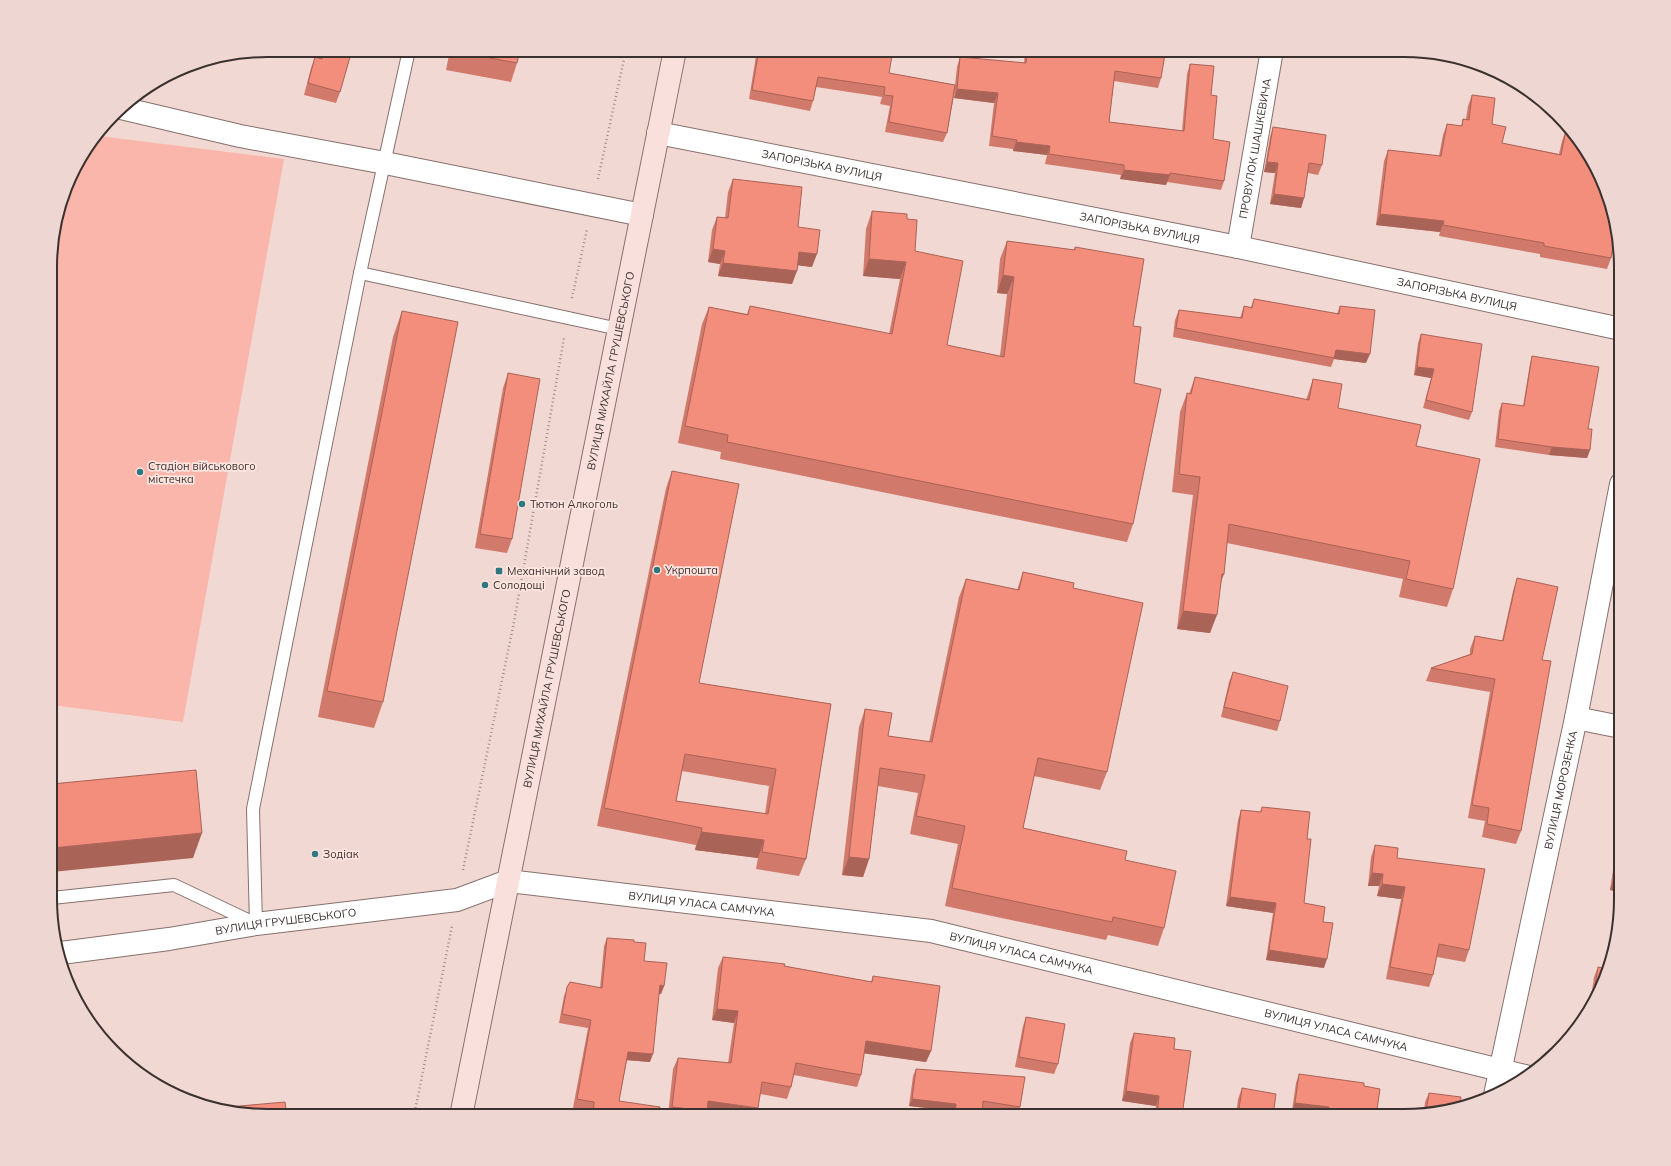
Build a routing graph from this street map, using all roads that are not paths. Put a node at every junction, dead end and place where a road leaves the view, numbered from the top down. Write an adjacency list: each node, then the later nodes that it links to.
1 (408, 57): 6 (lane)
2 (674, 57): 5 (main road, ВУЛИЦЯ МИХАЙЛА ГРУШЕВСЬКОГО)
3 (1271, 57): 8 (street, ПРОВУЛОК ШАШКЕВИЧА)
4 (128, 110): 6 (street)
5 (658, 133): 7 (main road, ВУЛИЦЯ МИХАЙЛА ГРУШЕВСЬКОГО); 8 (street, ЗАПОРІЗЬКА ВУЛИЦЯ)
6 (385, 163): 7 (street); 9 (lane)
7 (642, 215): 10 (main road, ВУЛИЦЯ МИХАЙЛА ГРУШЕВСЬКОГО)
8 (1238, 247): 11 (street, ЗАПОРІЗЬКА ВУЛИЦЯ)
9 (360, 273): 10 (lane); 17 (lane)
10 (619, 329): 15 (main road, ВУЛИЦЯ МИХАЙЛА ГРУШЕВСЬКОГО)
11 (1614, 329)
12 (1614, 516): 13 (street, ВУЛИЦЯ МОРОЗЕНКА)
13 (1576, 718): 14 (street); 19 (street, ВУЛИЦЯ МОРОЗЕНКА)
14 (1614, 726)
15 (508, 881): 17 (street, ВУЛИЦЯ ГРУШЕВСЬКОГО); 19 (street, ВУЛИЦЯ УЛАСА САМЧУКА); 22 (main road, ВУЛИЦЯ МИХАЙЛА ГРУШЕВСЬКОГО)
16 (57, 897): 17 (lane)
17 (256, 924): 18 (street, ВУЛИЦЯ ГРУШЕВСЬКОГО)
18 (64, 953)
19 (1500, 1071): 20 (street, ВУЛИЦЯ УЛАСА САМЧУКА); 21 (street, ВУЛИЦЯ МОРОЗЕНКА)
20 (1519, 1075)
21 (1497, 1087)
22 (462, 1109)

